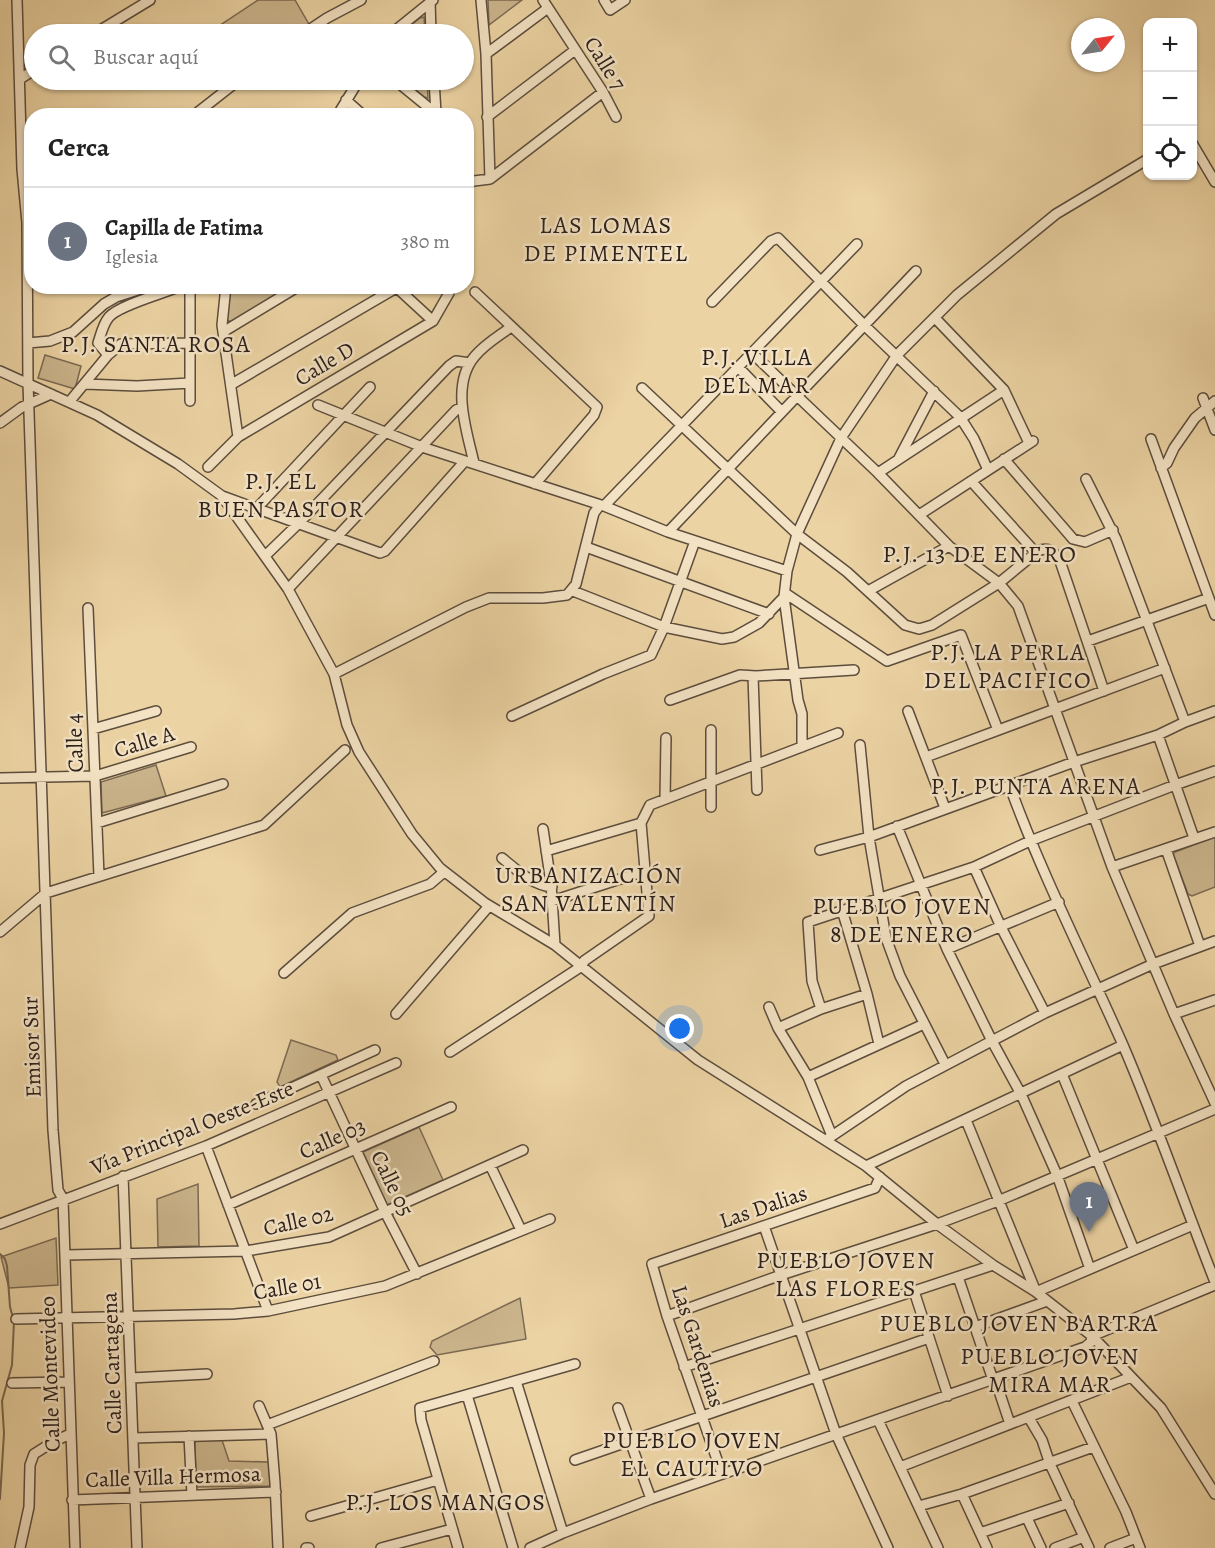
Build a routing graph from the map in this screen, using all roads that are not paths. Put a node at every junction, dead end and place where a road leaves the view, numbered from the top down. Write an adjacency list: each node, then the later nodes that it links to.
1 (17, 0): 16 (street, Emisor Sur)
2 (150, 0): 9 (street)
3 (361, 0): 10 (street)
4 (481, 0): 14 (street)
5 (604, 0): 6 (street)
6 (625, 0)
7 (431, 1): 11 (street); 12 (street)
8 (545, 4): 13 (street, Calle 7); 14 (street)
9 (110, 24)
10 (318, 24)
11 (403, 24)
12 (431, 24)
13 (575, 50): 21 (street, Calle 7); 28 (street)
14 (486, 54): 28 (street)
15 (24, 76): 16 (street)
16 (20, 79): 35 (street, Emisor Sur)
17 (226, 90): 23 (street)
18 (352, 90): 22 (street)
19 (407, 90): 26 (street)
20 (435, 90): 27 (street)
21 (603, 92): 29 (street, Calle 7); 32 (street)
22 (346, 100): 24 (street); 25 (street)
23 (203, 108)
24 (342, 108)
25 (355, 108)
26 (430, 108)
27 (436, 108)
28 (487, 117): 32 (street)
29 (616, 117)
30 (1197, 151): 34 (street)
31 (1143, 162): 50 (street)
32 (490, 179): 33 (street)
33 (474, 181)
34 (1215, 182)
35 (24, 191)
36 (857, 244): 38 (street)
37 (916, 271): 52 (street)
38 (821, 281): 49 (street); 52 (street); 57 (street)
39 (475, 292): 53 (street)
40 (28, 294): 55 (street, Emisor Sur)
41 (125, 294): 55 (street)
42 (159, 294): 58 (street)
43 (190, 294): 56 (street)
44 (225, 294): 54 (street)
45 (286, 294): 54 (street)
46 (384, 294): 66 (street)
47 (404, 294): 51 (street)
48 (448, 294): 51 (street, Calle D)
49 (712, 302)
50 (934, 318): 59 (street); 69 (street)
51 (433, 321): 88 (street, Calle D)
52 (864, 325): 59 (street); 72 (street)
53 (511, 327): 60 (street); 102 (street)
54 (223, 332): 66 (street)
55 (28, 343): 63 (street, Emisor Sur)
56 (189, 343): 58 (street); 65 (street)
57 (752, 352): 61 (street); 72 (street)
58 (108, 355): 64 (street)
59 (897, 355): 70 (street); 89 (street)
60 (470, 363): 79 (street); 87 (street)
61 (738, 367): 81 (street); 85 (street)
62 (0, 371): 63 (street)
63 (28, 383): 71 (street); 77 (street, Emisor Sur)
64 (85, 384): 65 (street); 74 (street)
65 (190, 384): 75 (street)
66 (232, 384): 88 (street)
67 (370, 387): 82 (street)
68 (642, 388): 85 (street)
69 (1004, 390): 83 (street); 92 (street)
70 (934, 391): 83 (street); 93 (street)
71 (51, 394): 74 (street); 77 (street)
72 (797, 396): 81 (street); 89 (street)
73 (1203, 398): 80 (street)
74 (70, 401): 103 (street)
75 (190, 401)
76 (1215, 401): 80 (street)
77 (29, 403): 84 (street); 160 (street, Emisor Sur)
78 (318, 405): 82 (street)
79 (462, 407): 91 (street); 94 (street)
80 (1207, 408): 86 (street); 96 (street)
81 (782, 412): 97 (street)
82 (344, 416): 87 (street); 105 (street)
83 (960, 417): 93 (street); 98 (street)
84 (0, 423)
85 (682, 426): 97 (street); 104 (street)
86 (1215, 430)
87 (386, 432): 91 (street); 107 (street)
88 (238, 438): 95 (street, Calle D)
89 (841, 438): 99 (street); 110 (street)
90 (1150, 439): 96 (street)
91 (423, 447): 94 (street); 111 (street)
92 (1004, 459): 98 (street); 108 (street)
93 (897, 460): 99 (street)
94 (470, 462): 102 (street); 111 (street)
95 (208, 467)
96 (1161, 468): 124 (street)
97 (728, 469): 109 (street); 110 (street)
98 (988, 470): 101 (street)
99 (878, 473): 106 (street)
100 (1086, 479): 108 (street)
101 (971, 481): 106 (street); 115 (street)
102 (535, 484): 104 (street)
103 (222, 496): 105 (street); 116 (street)
104 (602, 506): 109 (street); 114 (street)
105 (257, 508): 107 (street)
106 (919, 515): 113 (street)
107 (299, 523): 111 (street); 116 (street)
108 (1113, 530): 128 (street)
109 (668, 532): 112 (street)
110 (796, 534): 117 (street); 122 (street)
111 (337, 537): 120 (street)
112 (695, 541): 117 (street); 118 (street)
113 (949, 546): 119 (street); 122 (street)
114 (586, 547): 118 (street); 121 (street)
115 (1036, 553): 119 (street); 130 (street)
116 (266, 555): 120 (street)
117 (787, 571): 123 (street)
118 (680, 582): 126 (street); 129 (street)
119 (999, 583): 122 (street); 138 (street)
120 (288, 589): 133 (street)
121 (573, 591): 129 (street); 133 (street)
122 (868, 591)
123 (785, 595): 126 (street); 134 (street); 146 (street)
124 (1209, 598): 127 (street); 128 (street)
125 (88, 608): 144 (street, Calle 4)
126 (769, 614): 129 (street)
127 (1215, 615)
128 (1146, 619): 130 (street); 131 (street)
129 (664, 627): 142 (street)
130 (1088, 641): 136 (street)
131 (1165, 668): 136 (street); 143 (street)
132 (854, 670): 134 (street)
133 (334, 674): 184 (street)
134 (795, 674): 135 (street); 152 (street)
135 (753, 676): 137 (street); 156 (street)
136 (1104, 691): 138 (street)
137 (670, 700)
138 (1054, 709): 146 (street); 155 (street)
139 (156, 711): 144 (street)
140 (908, 711): 154 (street)
141 (1215, 711): 143 (street)
142 (512, 716)
143 (1185, 722): 148 (street)
144 (93, 729): 158 (street, Calle 4)
145 (711, 730): 161 (street)
146 (998, 730): 154 (street)
147 (838, 733): 152 (street)
148 (1158, 735): 155 (street); 163 (street)
149 (666, 738): 166 (street)
150 (860, 745): 175 (street)
151 (191, 747): 158 (street, Calle A)
152 (802, 747): 156 (street)
153 (345, 750): 186 (street)
154 (926, 757): 168 (street)
155 (1074, 762): 164 (street); 169 (street)
156 (756, 765): 161 (street); 165 (street)
157 (1215, 771): 163 (street)
158 (95, 776): 160 (street, Calle A); 170 (street, Calle 4)
159 (0, 778): 160 (street, Calle A)
160 (41, 778): 189 (street, Emisor Sur)
161 (711, 782): 166 (street); 167 (street)
162 (223, 784): 170 (street)
163 (1175, 785): 169 (street); 176 (street)
164 (1010, 787): 168 (street); 177 (street)
165 (757, 790)
166 (665, 799): 171 (street)
167 (711, 807)
168 (945, 808): 172 (street)
169 (1095, 817): 177 (street); 183 (street)
170 (97, 822): 186 (street, Calle 4)
171 (640, 823): 180 (street); 185 (street)
172 (897, 826): 175 (street); 187 (street)
173 (543, 829): 180 (street)
174 (1215, 832): 176 (street)
175 (869, 837): 179 (street); 190 (street)
176 (1194, 838): 178 (street)
177 (1030, 841): 182 (street); 192 (street)
178 (1166, 849): 183 (street); 199 (street)
179 (820, 850)
180 (546, 851): 188 (street)
181 (502, 858): 188 (street)
182 (974, 867): 187 (street); 195 (street)
183 (1112, 867): 201 (street)
184 (444, 872): 193 (street); 203 (street)
185 (645, 872): 191 (street); 202 (street)
186 (99, 876): 189 (street)
187 (921, 885): 190 (street); 200 (street)
188 (552, 887): 191 (street)
189 (46, 893): 196 (street); 242 (street, Emisor Sur)
190 (879, 898): 194 (street); 212 (street)
191 (552, 901): 198 (street)
192 (1059, 902): 195 (street); 204 (street)
193 (489, 906): 198 (street); 210 (street)
194 (842, 910): 205 (street); 208 (street)
195 (1001, 927): 200 (street); 209 (street)
196 (0, 932)
197 (1215, 941): 199 (street)
198 (555, 945): 202 (street)
199 (1200, 946): 201 (street)
200 (947, 949): 214 (street)
201 (1153, 964): 204 (street); 211 (street)
202 (582, 966): 218 (street); 232 (street)
203 (284, 973)
204 (1097, 989): 209 (street); 216 (street)
205 (867, 994): 208 (street); 215 (street)
206 (1215, 1000): 211 (street)
207 (769, 1007): 213 (street)
208 (821, 1010): 213 (street)
209 (1045, 1013): 214 (street)
210 (396, 1014)
211 (1174, 1014): 226 (street)
212 (924, 1023): 215 (street); 220 (street)
213 (778, 1028): 223 (street)
214 (992, 1041): 220 (street); 225 (street)
215 (879, 1044): 223 (street)
216 (1123, 1045): 221 (street); 231 (street)
217 (375, 1050): 222 (street, Vía Principal Oeste-Este)
218 (450, 1052)
219 (396, 1063): 224 (street, Vía Principal Oeste-Este)
220 (945, 1064): 232 (street)
221 (1062, 1074): 225 (street); 236 (street)
222 (321, 1075): 224 (street, Calle 05); 227 (street, Vía Principal Oeste-Este)
223 (808, 1077): 232 (street)
224 (329, 1093): 233 (street, Vía Principal Oeste-Este); 234 (street, Calle 05)
225 (1021, 1094): 230 (street); 239 (street)
226 (1215, 1103)
227 (256, 1104)
228 (451, 1107): 234 (street, Calle 03)
229 (1215, 1109): 231 (street)
230 (966, 1120): 238 (street); 243 (street)
231 (1159, 1133): 236 (street); 249 (street)
232 (829, 1138): 238 (street)
233 (206, 1146): 240 (street, Vía Principal Oeste-Este); 244 (street)
234 (355, 1150): 244 (street, Calle 03); 245 (street, Calle 05)
235 (524, 1150): 237 (street, Calle 02)
236 (1097, 1159): 239 (street); 252 (street)
237 (490, 1165): 245 (street, Calle 02); 251 (street)
238 (866, 1166): 241 (street)
239 (1057, 1175): 243 (street); 258 (street)
240 (123, 1176): 242 (street, Vía Principal Oeste-Este); 254 (street, Calle Cartagena)
241 (880, 1177): 248 (street); 250 (street, Las Dalias)
242 (63, 1199): 247 (street, Vía Principal Oeste-Este); 255 (street, Calle Montevideo)
243 (998, 1201): 248 (street); 264 (street)
244 (228, 1205): 253 (street)
245 (385, 1212): 253 (street, Calle 02); 259 (street, Calle 05)
246 (550, 1219): 251 (street, Calle 01)
247 (0, 1224)
248 (937, 1224): 257 (street); 260 (street)
249 (1193, 1225): 252 (street); 262 (street)
250 (764, 1226): 256 (street, Las Dalias); 260 (street)
251 (521, 1230): 259 (street, Calle 01)
252 (1134, 1250): 258 (street)
253 (246, 1251): 254 (street, Calle 02); 266 (street)
254 (127, 1253): 255 (street, Calle 02); 267 (street, Calle Cartagena)
255 (66, 1255): 269 (street, Calle Montevideo)
256 (652, 1264): 268 (street, Las Gardenias)
257 (993, 1265): 261 (street); 264 (street)
258 (1090, 1269): 264 (street)
259 (417, 1274): 266 (street, Calle 01)
260 (781, 1275): 268 (street); 272 (street)
261 (958, 1277): 263 (street); 271 (street)
262 (1215, 1283): 273 (street)
263 (914, 1291): 272 (street); 274 (street)
264 (1036, 1292): 265 (street)
265 (1047, 1301): 271 (street); 273 (street)
266 (268, 1311): 267 (street, Calle 01)
267 (130, 1316): 269 (street, Calle 01); 281 (street, Calle Cartagena)
268 (667, 1316): 277 (street, Las Gardenias)
269 (66, 1317): 270 (street, Calle 01); 284 (street, Calle Montevideo)
270 (16, 1319)
271 (975, 1327): 282 (street)
272 (800, 1329): 277 (street); 279 (street)
273 (1092, 1336): 280 (street); 282 (street)
274 (929, 1338): 279 (street); 287 (street)
275 (434, 1361): 295 (street)
276 (575, 1364): 283 (street)
277 (684, 1367): 291 (street, Las Gardenias)
278 (207, 1374): 281 (street)
279 (817, 1377): 291 (street); 297 (street)
280 (1131, 1377): 288 (street); 309 (street)
281 (131, 1378): 299 (street, Calle Cartagena)
282 (994, 1380): 287 (street); 294 (street)
283 (516, 1381): 286 (street); 319 (street)
284 (68, 1382): 285 (street); 296 (street, Calle Montevideo)
285 (12, 1383)
286 (467, 1395): 306 (street); 329 (street)
287 (948, 1396): 293 (street)
288 (1072, 1401): 292 (street); 301 (street)
289 (259, 1406): 295 (street)
290 (618, 1408): 300 (street)
291 (702, 1418): 300 (street); 305 (street, Las Gardenias)
292 (1029, 1418): 294 (street); 303 (street)
293 (878, 1420): 297 (street); 304 (street)
294 (1010, 1424): 304 (street)
295 (269, 1429): 298 (street); 307 (street)
296 (70, 1434): 313 (street, Calle Montevideo); 323 (street)
297 (836, 1434): 305 (street); 331 (street)
298 (189, 1436): 299 (street); 310 (street)
299 (133, 1438): 311 (street, Calle Cartagena)
300 (630, 1440): 302 (street); 312 (street)
301 (1093, 1447): 303 (street); 322 (street)
302 (575, 1460)
303 (1050, 1464): 308 (street); 314 (street)
304 (900, 1467): 315 (street)
305 (722, 1474): 312 (street)
306 (438, 1480): 316 (street); 318 (street)
307 (276, 1492): 310 (street, Calle Villa Hermosa); 326 (street)
308 (962, 1494): 315 (street); 320 (street)
309 (1215, 1494)
310 (192, 1495): 311 (street, Calle Villa Hermosa)
311 (135, 1498): 313 (street, Calle Villa Hermosa); 325 (street, Calle Cartagena)
312 (651, 1499): 319 (street)
313 (72, 1500): 324 (street, Calle Montevideo)
314 (1070, 1503): 317 (street); 321 (street)
315 (919, 1506): 332 (street)
316 (311, 1516)
317 (1027, 1518): 320 (street); 334 (street)
318 (452, 1529): 327 (street); 328 (street)
319 (563, 1533): 330 (street)
320 (980, 1533): 333 (street)
321 (1084, 1537): 335 (street); 336 (street)
322 (1136, 1538): 337 (street); 338 (street)
323 (20, 1548)
324 (75, 1548)
325 (137, 1548)
326 (278, 1548)
327 (381, 1548)
328 (458, 1548)
329 (513, 1548)
330 (530, 1548)
331 (888, 1548)
332 (938, 1548)
333 (987, 1548)
334 (1041, 1548)
335 (1055, 1548)
336 (1089, 1548)
337 (1110, 1548)
338 (1140, 1548)

